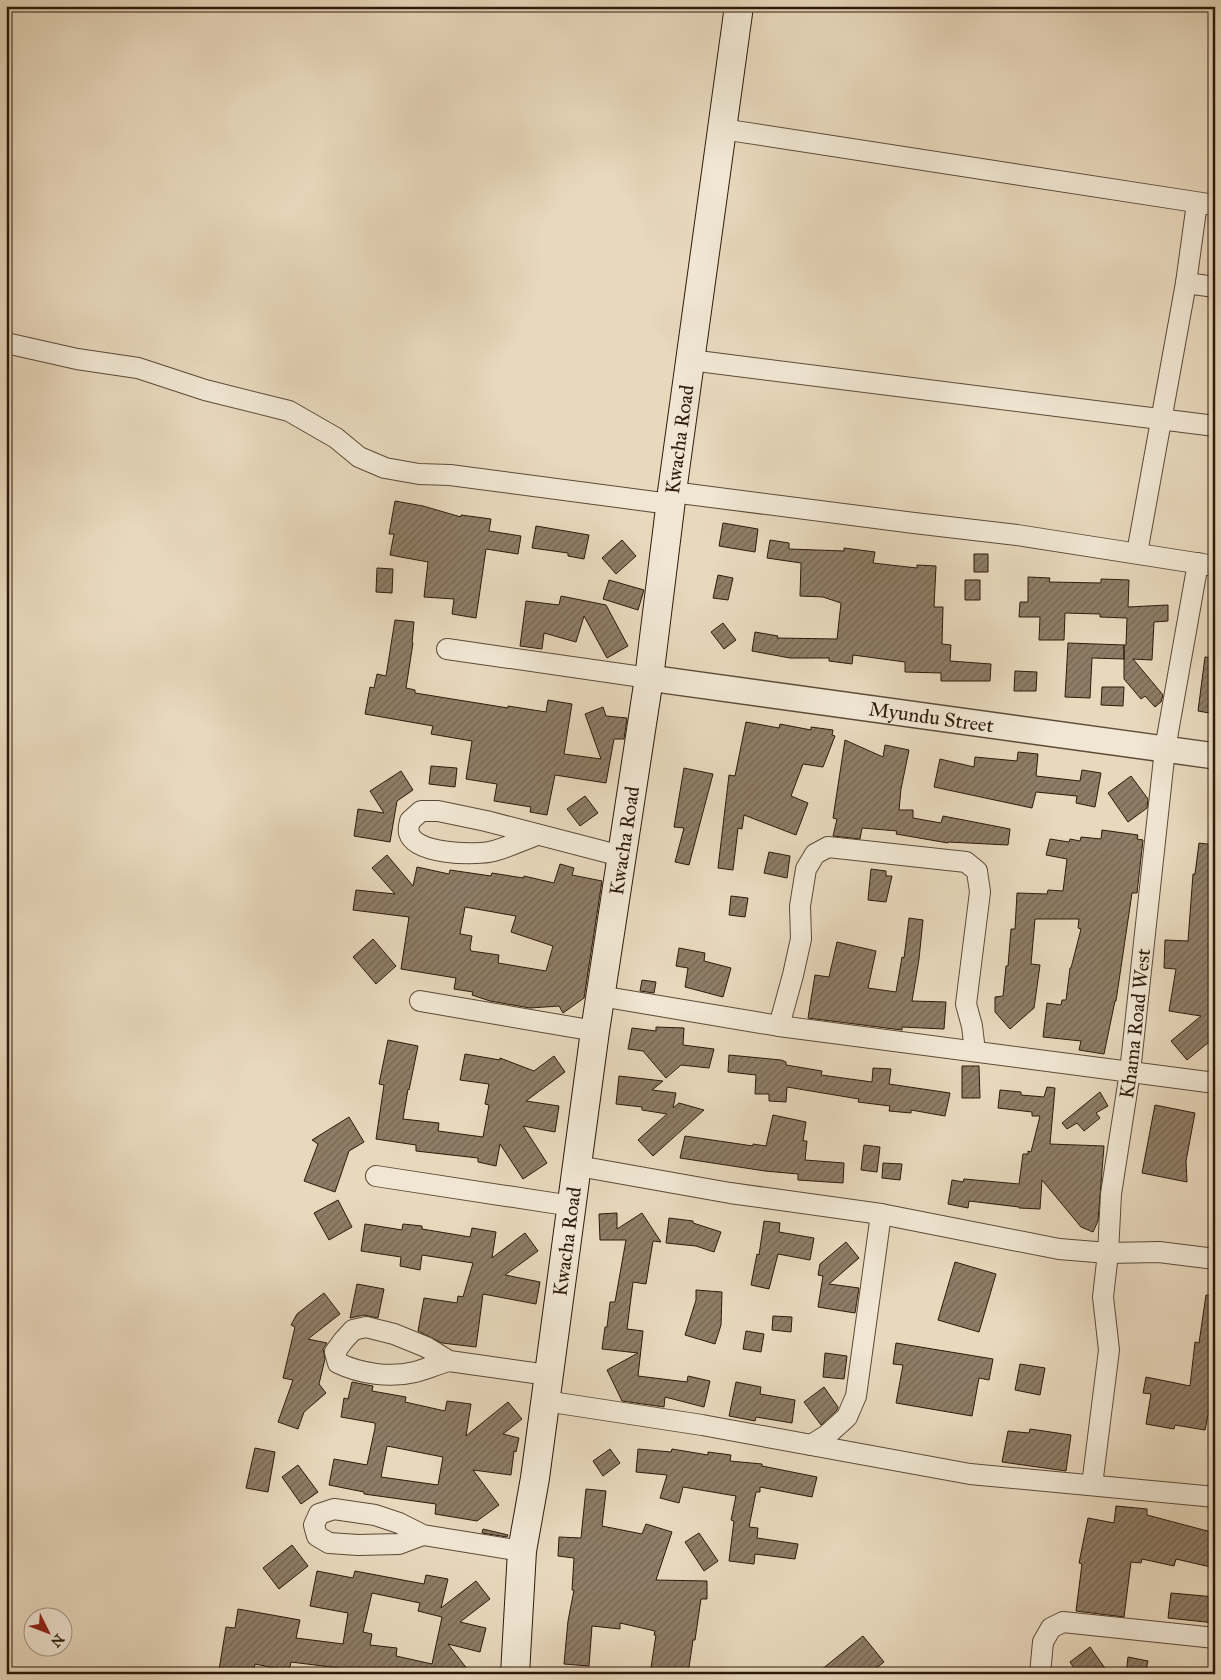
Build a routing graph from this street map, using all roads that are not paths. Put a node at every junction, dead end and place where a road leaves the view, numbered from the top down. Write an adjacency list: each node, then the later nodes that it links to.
1 (740, 6): 2 (main road, Kwacha Road)
2 (722, 129): 3 (street); 7 (main road, Kwacha Road)
3 (1206, 204): 4 (street)
4 (1186, 283): 5 (street); 8 (street)
5 (1215, 287)
6 (6, 343): 10 (street)
7 (690, 360): 8 (street); 10 (main road, Kwacha Road)
8 (1160, 420): 9 (street); 11 (street)
9 (1215, 426)
10 (671, 498): 11 (street); 14 (main road, Kwacha Road)
11 (1137, 553): 12 (street)
12 (1206, 565): 15 (street, Khama Road West)
13 (447, 648): 14 (street)
14 (649, 678): 15 (street, Myundu Street); 18 (main road, Kwacha Road)
15 (1165, 749): 16 (street, Myundu Street); 24 (street, Khama Road West)
16 (1215, 756)
17 (537, 834): 17 (street); 18 (street)
18 (621, 856): 19 (main road, Kwacha Road)
19 (600, 996): 21 (street); 22 (main road, Kwacha Road)
20 (420, 1001): 22 (street)
21 (779, 1026): 23 (street); 23 (street)
22 (595, 1031): 26 (main road, Kwacha Road)
23 (974, 1051): 24 (street)
24 (1130, 1072): 25 (street); 30 (street, Khama Road West)
25 (1215, 1083)
26 (578, 1166): 28 (main road, Kwacha Road); 29 (street)
27 (376, 1176): 28 (street)
28 (572, 1206): 33 (main road, Kwacha Road)
29 (880, 1214): 30 (street); 34 (street)
30 (1108, 1253): 31 (street); 35 (street, Khama Road West)
31 (1215, 1259)
32 (449, 1361): 32 (street); 33 (street)
33 (546, 1388): 34 (street); 38 (main road, Kwacha Road)
34 (811, 1445): 35 (street)
35 (1092, 1485): 36 (street)
36 (1215, 1497)
37 (423, 1536): 38 (street)
38 (522, 1551): 40 (main road, Kwacha Road)
39 (1215, 1638): 41 (street)
40 (515, 1674)
41 (1040, 1674)

